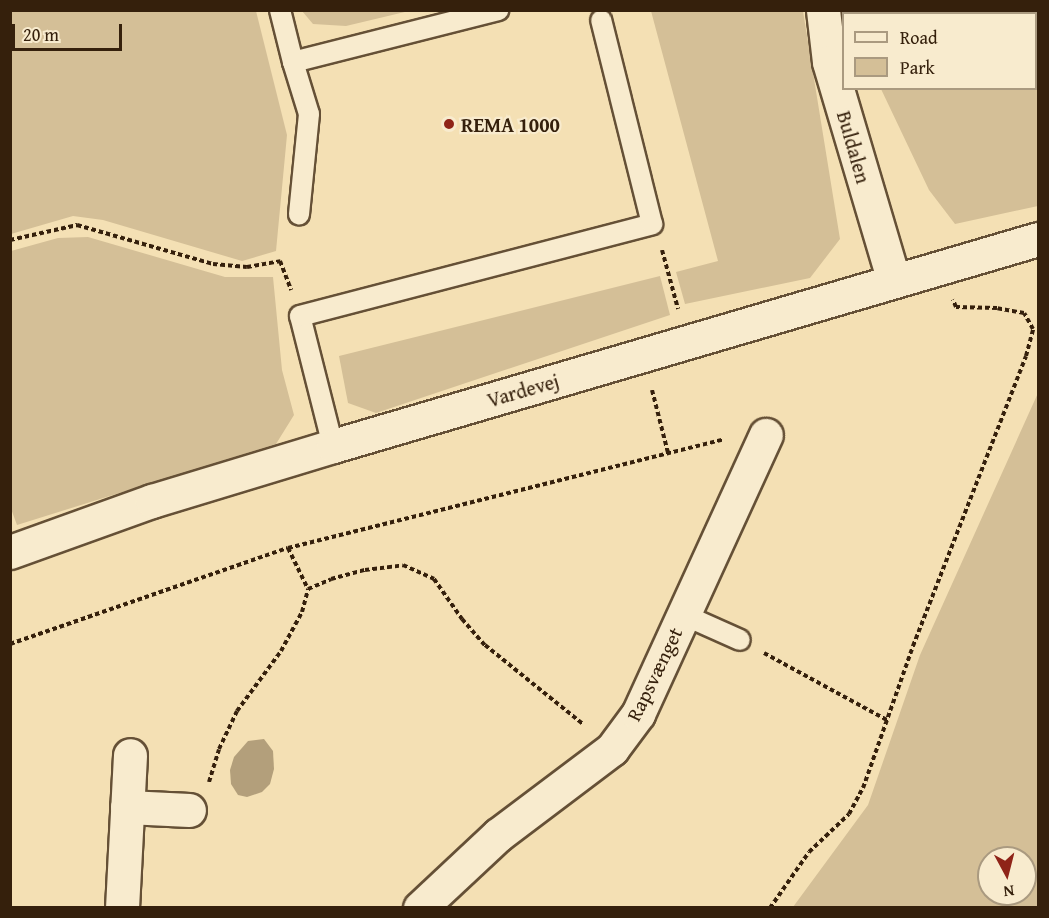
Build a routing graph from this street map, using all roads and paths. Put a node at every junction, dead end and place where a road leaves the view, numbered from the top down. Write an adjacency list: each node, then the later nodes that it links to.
1 (280, 10): 5 (lane)
2 (499, 10): 5 (lane)
3 (823, 10): 11 (street, Buldalen)
4 (601, 20): 7 (lane)
5 (293, 62): 6 (lane)
6 (299, 215)
7 (652, 224): 12 (lane); 13 (path)
8 (1038, 239): 10 (street, Vardevej)
9 (10, 240): 12 (path)
10 (941, 267): 11 (street, Vardevej); 24 (path)
11 (894, 281): 13 (street, Vardevej)
12 (300, 316): 16 (lane)
13 (686, 342): 14 (street, Vardevej)
14 (643, 355): 16 (street, Vardevej); 17 (path)
15 (766, 435): 17 (path); 21 (street, Rapsvænget)
16 (333, 446): 19 (street, Vardevej)
17 (668, 453): 18 (path)
18 (288, 548): 20 (path); 23 (path)
19 (10, 552)
20 (308, 589): 25 (path); 28 (path)
21 (684, 615): 22 (lane); 25 (street, Rapsvænget)
22 (740, 640): 24 (path)
23 (10, 644)
24 (887, 720): 31 (path)
25 (612, 749): 30 (street, Rapsvænget)
26 (130, 755): 27 (street)
27 (127, 807): 28 (street); 29 (street)
28 (189, 810)
29 (122, 908)
30 (420, 908)
31 (770, 908)

